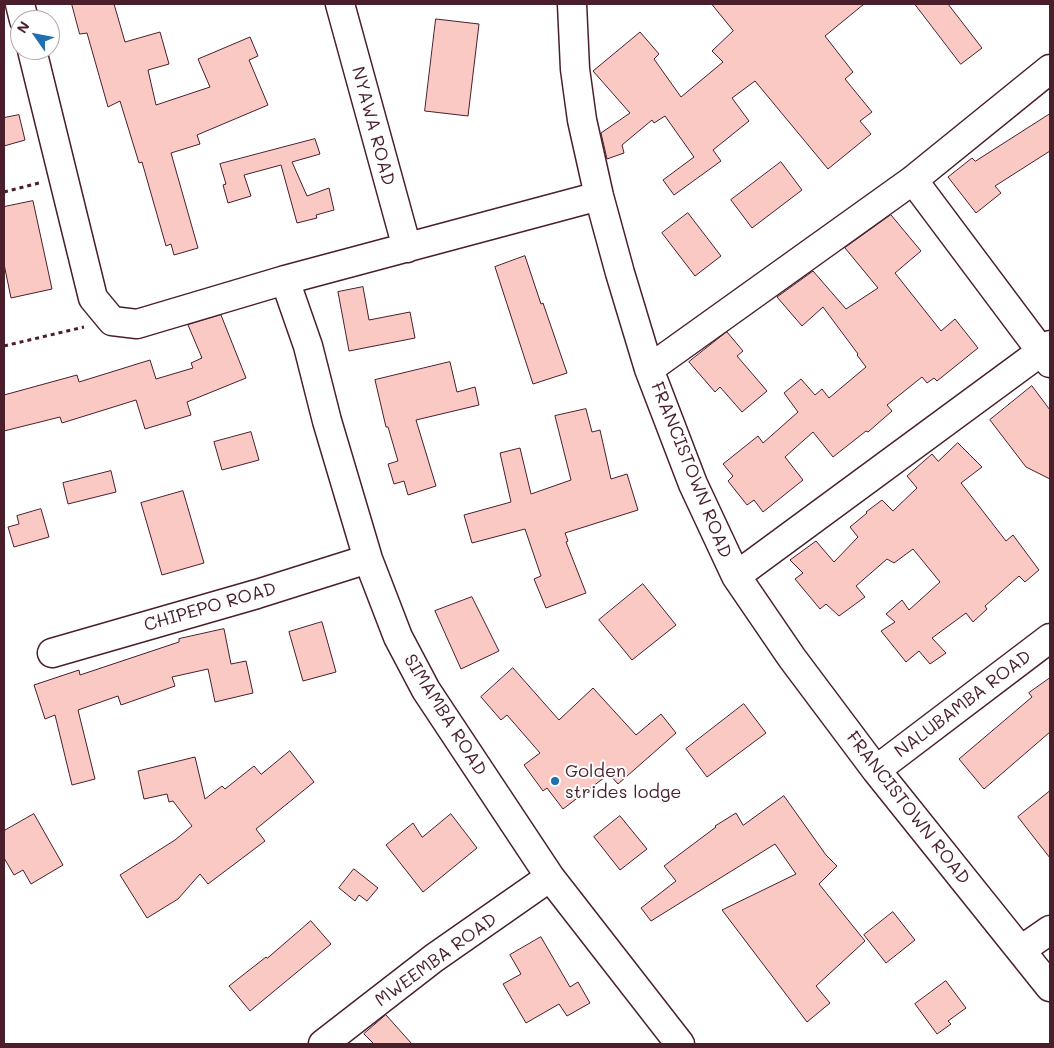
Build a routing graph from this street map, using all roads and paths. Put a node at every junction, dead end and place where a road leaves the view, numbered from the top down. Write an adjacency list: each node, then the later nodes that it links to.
1 (340, 4): 9 (street, NYAWA ROAD)
2 (572, 4): 8 (street, FRANCISTOWN ROAD)
3 (35, 60): 5 (street)
4 (1050, 69): 6 (street)
5 (64, 176): 7 (path); 11 (street)
6 (912, 180): 13 (street); 14 (street)
7 (4, 192)
8 (599, 196): 9 (street); 14 (street, FRANCISTOWN ROAD)
9 (407, 248): 10 (street)
10 (285, 280): 11 (street); 15 (street, SIMAMBA ROAD)
11 (112, 321): 12 (path)
12 (4, 346)
13 (1047, 353): 16 (street)
14 (649, 369): 16 (street, FRANCISTOWN ROAD)
15 (368, 559): 18 (street, CHIPEPO ROAD); 20 (street, SIMAMBA ROAD)
16 (736, 576): 19 (street, FRANCISTOWN ROAD)
17 (1050, 638): 19 (street, NALUBAMBA ROAD)
18 (52, 653)
19 (876, 770): 22 (street, FRANCISTOWN ROAD)
20 (550, 877): 24 (street, MWEEMBA ROAD); 25 (street, SIMAMBA ROAD)
21 (1050, 930): 22 (street)
22 (1021, 950): 23 (street, FRANCISTOWN ROAD)
23 (1050, 987)
24 (323, 1044)
25 (680, 1044)

